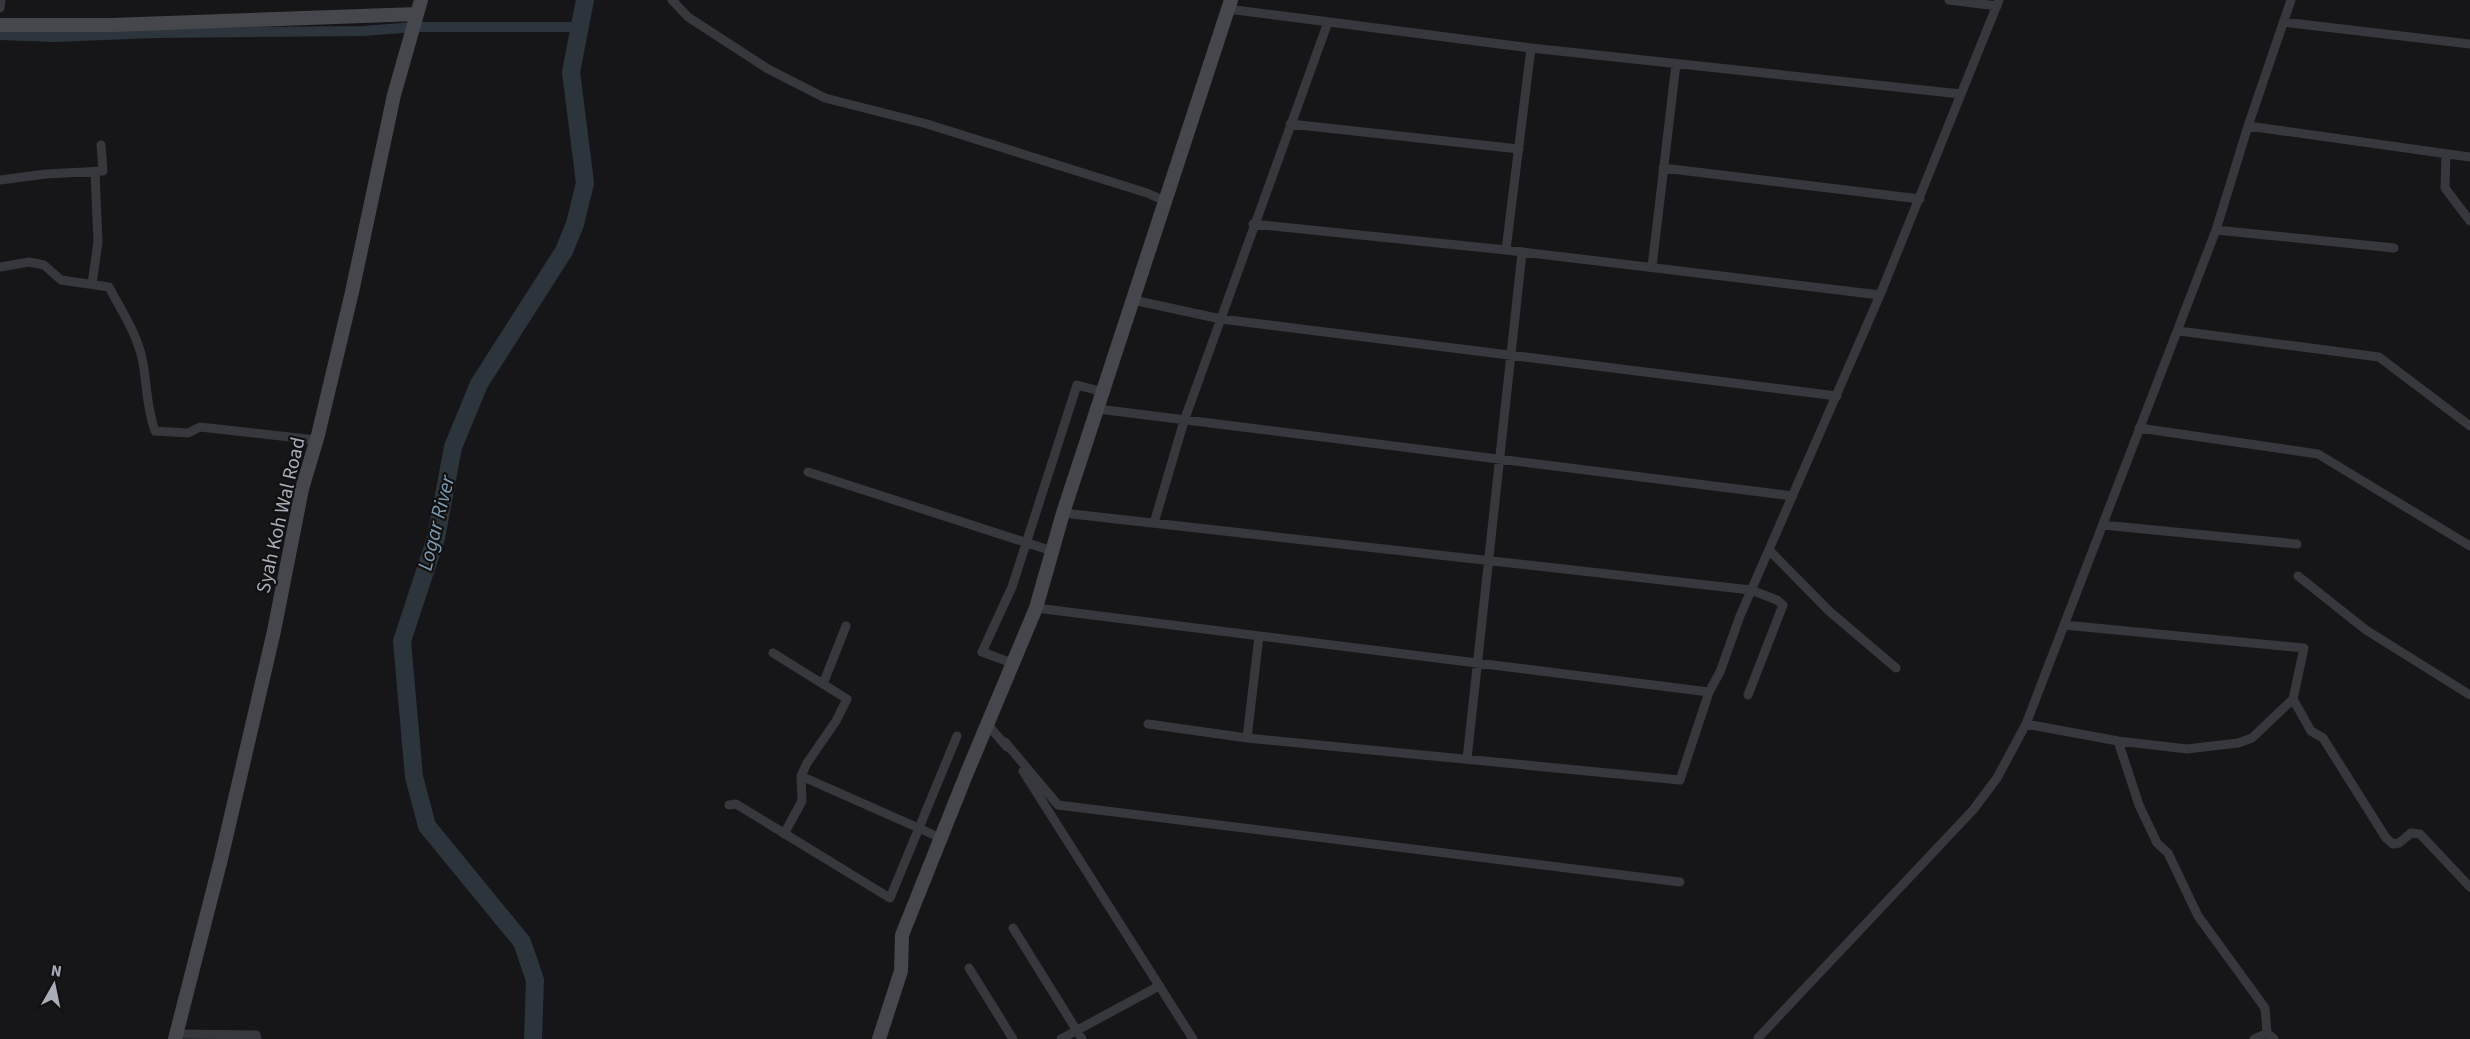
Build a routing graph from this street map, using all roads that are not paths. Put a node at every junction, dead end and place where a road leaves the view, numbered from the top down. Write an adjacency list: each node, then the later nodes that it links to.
1 (1, 0): 8 (street)
2 (421, 0): 9 (street, Syah Koh Wal Road)
3 (672, 0): 26 (street)
4 (1949, 0): 6 (street)
5 (2291, 0): 11 (street)
6 (1998, 3): 16 (street)
7 (1230, 5): 10 (street); 26 (street)
8 (0, 8)
9 (416, 17): 12 (street); 48 (street, Syah Koh Wal Road)
10 (1328, 22): 14 (street); 17 (street)
11 (2283, 22): 13 (street); 18 (street)
12 (0, 25)
13 (2470, 45)
14 (1531, 48): 15 (street); 20 (street)
15 (1676, 64): 16 (street); 23 (street)
16 (1960, 94): 27 (street)
17 (1290, 124): 20 (street); 29 (street)
18 (2248, 126): 21 (street); 30 (street)
19 (101, 145): 24 (street)
20 (1519, 149): 32 (street)
21 (2446, 154): 22 (street); 28 (street)
22 (2470, 157)
23 (1664, 168): 27 (street); 35 (street)
24 (95, 172): 25 (street); 36 (street)
25 (0, 180)
26 (1162, 199): 38 (street)
27 (1920, 199): 37 (street)
28 (2470, 221)
29 (1253, 224): 32 (street); 39 (street)
30 (2216, 230): 31 (street); 40 (street)
31 (2394, 248)
32 (1506, 250): 33 (street)
33 (1522, 254): 35 (street); 41 (street)
34 (0, 267): 36 (street)
35 (1652, 267): 37 (street)
36 (92, 284): 48 (street)
37 (1880, 295): 43 (street)
38 (1133, 300): 39 (street); 42 (street)
39 (1221, 319): 41 (street); 45 (street)
40 (2180, 331): 46 (street); 47 (street)
41 (1512, 355): 43 (street); 49 (street)
42 (1103, 392): 44 (street); 55 (street)
43 (1837, 396): 51 (street)
44 (1098, 409): 45 (street); 52 (street)
45 (1184, 421): 49 (street); 53 (street)
46 (2470, 426)
47 (2139, 428): 54 (street); 57 (street)
48 (316, 440): 95 (street, Syah Koh Wal Road)
49 (1500, 460): 51 (street); 60 (street)
50 (808, 472): 55 (street)
51 (1793, 496): 58 (street)
52 (1063, 513): 53 (street); 59 (street)
53 (1154, 523): 60 (street)
54 (2103, 525): 56 (street); 65 (street)
55 (1027, 544): 59 (street); 68 (street)
56 (2297, 544)
57 (2470, 546)
58 (1769, 550): 62 (street); 70 (street)
59 (1052, 551): 63 (street)
60 (1489, 561): 62 (street); 69 (street)
61 (2298, 576): 74 (street)
62 (1751, 590): 72 (street); 73 (street)
63 (1036, 608): 66 (street); 68 (street)
64 (846, 626): 71 (street)
65 (2064, 626): 75 (street); 78 (street)
66 (1259, 636): 69 (street); 80 (street)
67 (772, 654): 71 (street)
68 (1012, 663): 76 (street)
69 (1479, 664): 72 (street); 83 (street)
70 (1896, 668)
71 (823, 684): 84 (street)
72 (1709, 692): 83 (street)
73 (1748, 695)
74 (2470, 695)
75 (2293, 699): 81 (street); 90 (street)
76 (987, 724): 82 (street); 88 (street)
77 (1148, 724): 80 (street)
78 (2026, 724): 81 (street); 97 (street)
79 (957, 735): 86 (street)
80 (1246, 738): 83 (street)
81 (2118, 741): 96 (street)
82 (1005, 742): 89 (street); 93 (street)
83 (1467, 759)
84 (801, 776): 86 (street); 87 (street)
85 (729, 805): 87 (street)
86 (920, 830): 87 (street); 88 (street)
87 (784, 834)
88 (941, 838): 99 (street)
89 (1680, 882)
90 (2470, 887)
91 (1012, 928): 94 (street)
92 (969, 968): 100 (street)
93 (1159, 986): 94 (street); 102 (street)
94 (1079, 1035): 101 (street)
95 (176, 1036): 98 (street)
96 (2271, 1036): 103 (street)
97 (1758, 1038)
98 (258, 1039)
99 (879, 1039)
100 (1013, 1039)
101 (1061, 1039)
102 (1193, 1039)
103 (2254, 1039)

